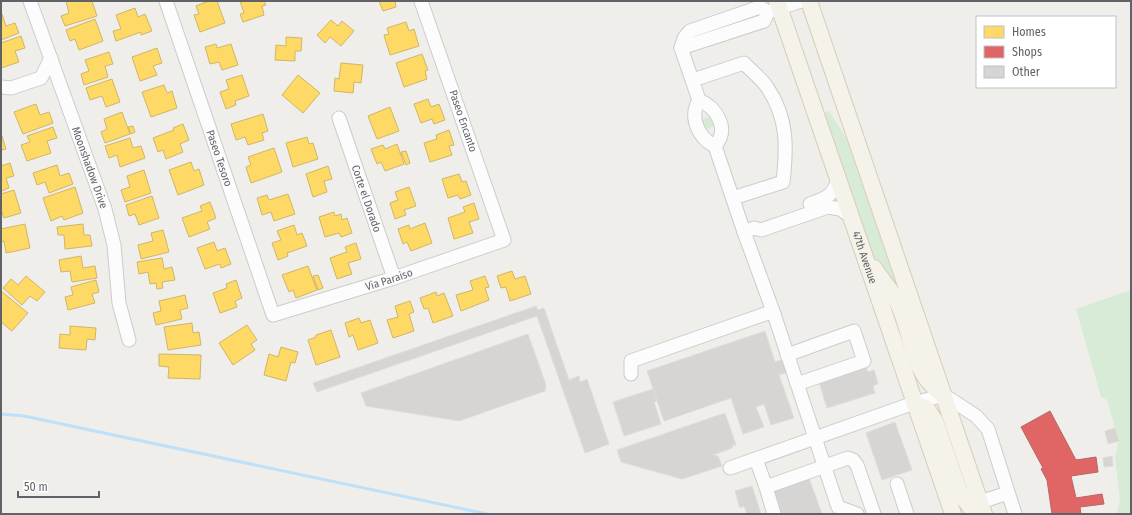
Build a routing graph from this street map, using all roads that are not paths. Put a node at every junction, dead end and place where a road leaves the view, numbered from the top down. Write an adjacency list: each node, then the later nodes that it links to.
1 (30, 1): 7 (street, Moonshadow Drive)
2 (166, 1): 20 (street, Paseo Tesoro)
3 (421, 1): 17 (street, Paseo Encanto)
4 (801, 1): 6 (street)
5 (809, 1): 26 (main road)
6 (775, 7): 8 (street); 13 (main road, 47th Avenue)
7 (51, 58): 9 (street); 22 (street, Moonshadow Drive)
8 (692, 80): 10 (street); 14 (street)
9 (1, 87)
10 (699, 100): 12 (street); 12 (street)
11 (340, 118): 19 (street, Corte el Dorado)
12 (715, 146): 14 (street)
13 (838, 180): 15 (main road, 47th Avenue); 16 (street)
14 (733, 198): 16 (street)
15 (850, 216): 16 (street); 18 (main road, 47th Avenue)
16 (749, 230): 21 (street)
17 (504, 240): 19 (street, Via Paraiso)
18 (862, 250): 26 (main road); 27 (main road, 47th Avenue)
19 (394, 278): 20 (street, Via Paraiso)
20 (273, 314)
21 (774, 314): 23 (street); 24 (street)
22 (129, 340)
23 (787, 354): 25 (street); 25 (street)
24 (631, 374)
25 (797, 384): 28 (street)
26 (944, 395): 27 (street); 34 (street); 35 (main road)
27 (914, 403): 28 (street); 35 (main road); 40 (main road, 47th Avenue)
28 (815, 438): 29 (street); 30 (street)
29 (756, 459): 31 (street); 33 (street)
30 (824, 466): 33 (street); 37 (street); 38 (street)
31 (730, 468)
32 (897, 484): 39 (street)
33 (766, 487): 36 (street)
34 (1008, 493): 35 (street); 41 (street)
35 (980, 510)
36 (774, 514)
37 (857, 514)
38 (874, 514)
39 (907, 514)
40 (953, 514)
41 (1015, 514)

